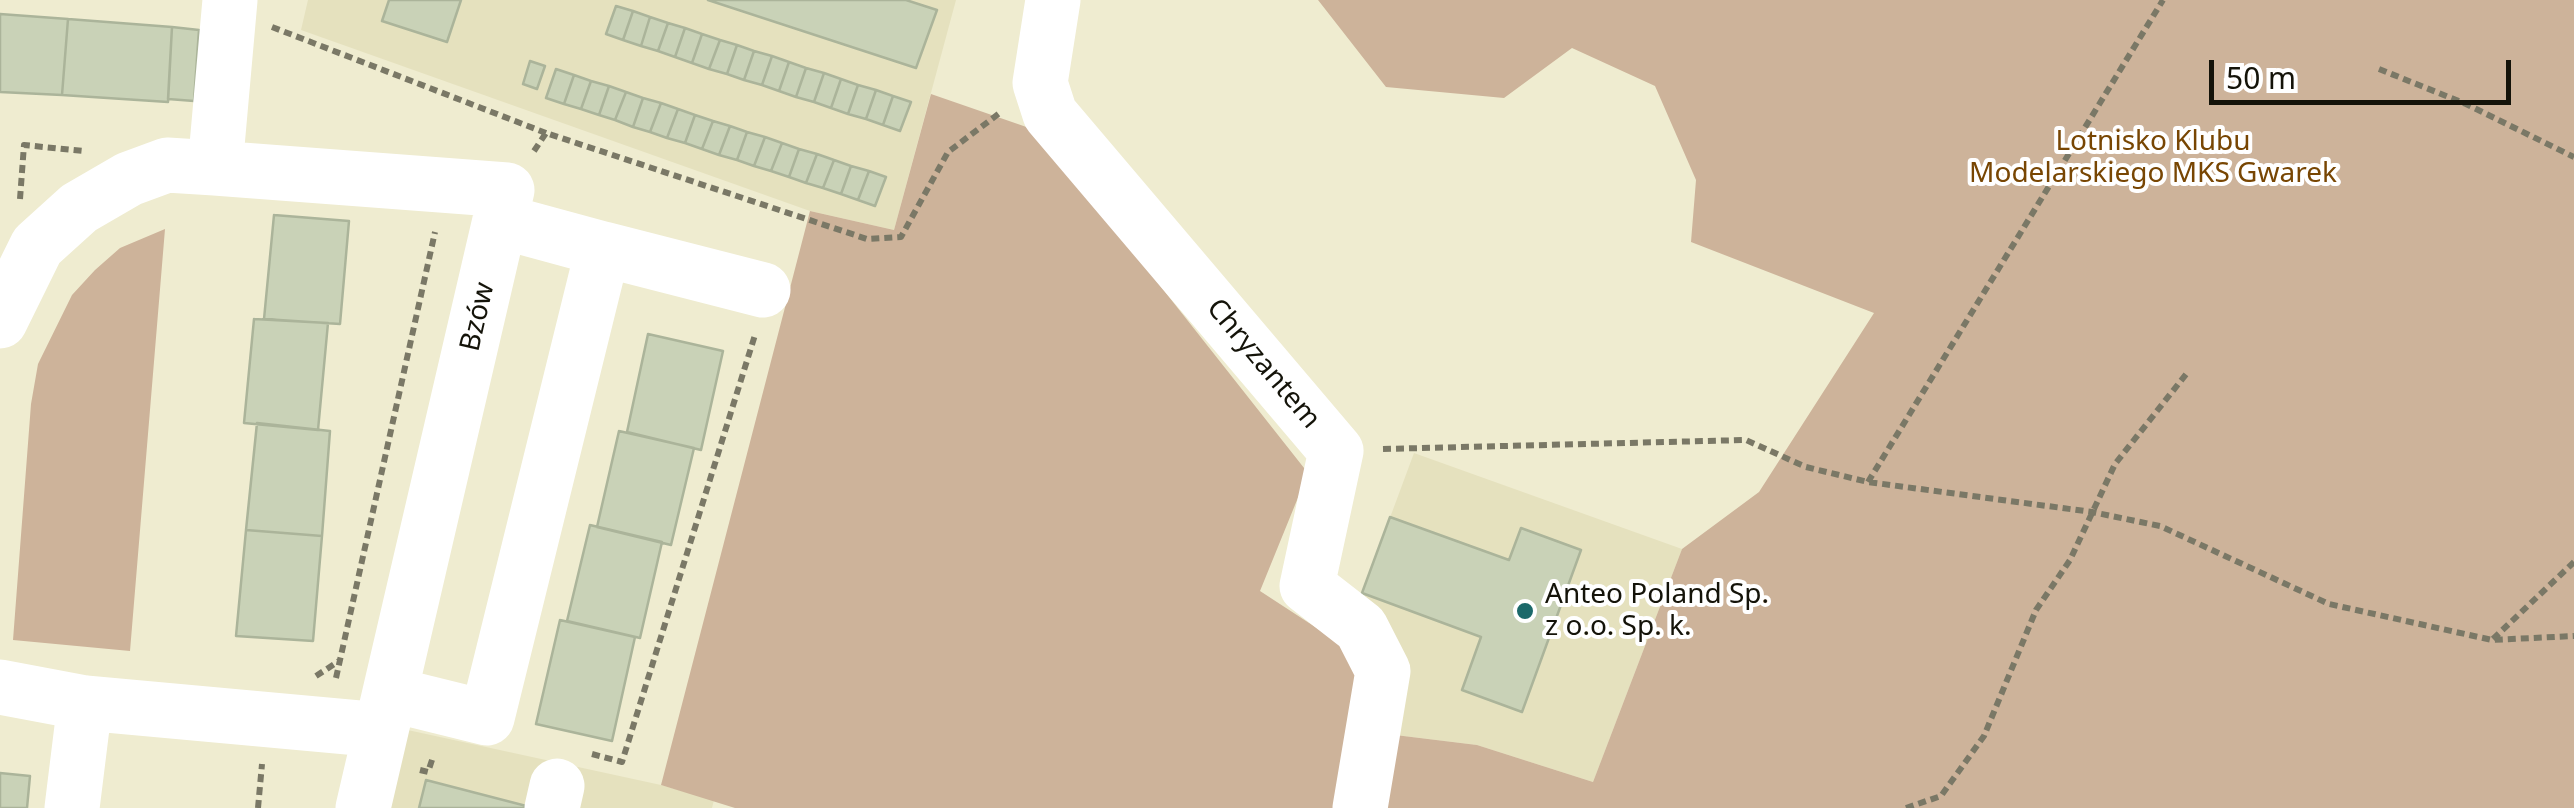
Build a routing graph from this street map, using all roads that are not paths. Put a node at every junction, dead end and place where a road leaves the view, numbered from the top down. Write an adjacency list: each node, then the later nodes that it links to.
1 (1054, 0): 13 (street, Chryzantem)
2 (230, 4): 3 (street)
3 (214, 168): 4 (street); 7 (street)
4 (504, 205): 5 (street); 10 (street, Bzów)
5 (603, 249): 6 (street); 10 (street)
6 (763, 290)
7 (0, 320)
8 (0, 687): 9 (street)
9 (85, 703): 10 (street); 11 (street)
10 (385, 712): 12 (street, Bzów)
11 (72, 808)
12 (363, 808)
13 (1360, 808)

